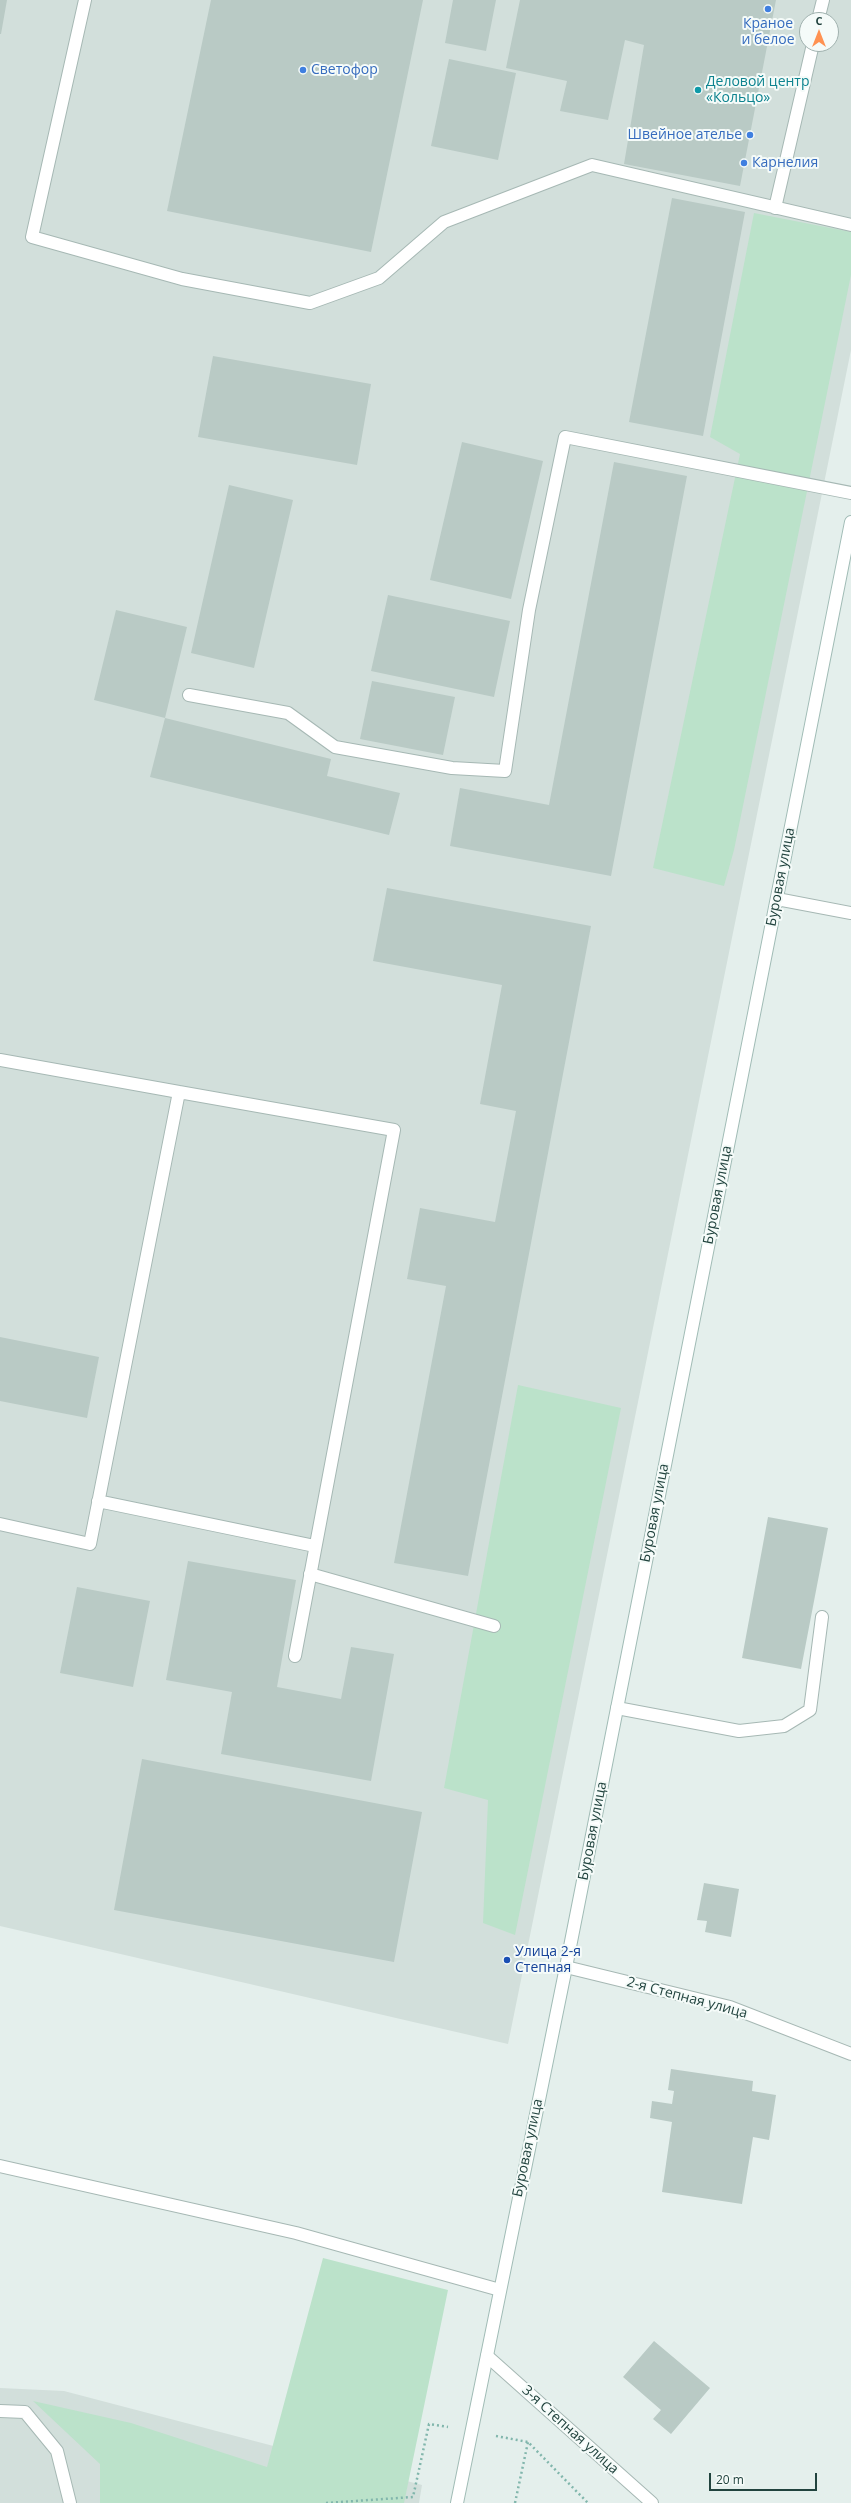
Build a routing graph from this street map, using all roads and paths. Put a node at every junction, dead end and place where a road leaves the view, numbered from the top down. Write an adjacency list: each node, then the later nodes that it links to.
1 (84, 0): 5 (main road)
2 (823, 0): 3 (main road)
3 (820, 12)
4 (811, 52): 5 (main road)
5 (775, 208): 6 (main road)
6 (851, 225)
7 (851, 493): 9 (main road)
8 (851, 522): 10 (main road, Буровая улица)
9 (189, 695)
10 (777, 899): 11 (main road); 21 (main road, Буровая улица)
11 (851, 913)
12 (0, 1060): 13 (main road)
13 (179, 1092): 14 (main road); 16 (main road)
14 (98, 1501): 15 (main road); 16 (main road)
15 (0, 1524)
16 (315, 1546): 17 (main road)
17 (310, 1574): 19 (main road); 20 (main road)
18 (822, 1617): 21 (main road)
19 (494, 1626)
20 (295, 1656)
21 (617, 1708): 22 (main road, Буровая улица)
22 (566, 1967): 23 (main road, 2-я Степная улица); 25 (main road, Буровая улица)
23 (851, 2054)
24 (0, 2166): 25 (main road)
25 (500, 2290): 26 (main road, Буровая улица)
26 (487, 2356): 28 (main road, Буровая улица); 35 (main road, 3-я Степная улица)
27 (0, 2411): 30 (main road)
28 (472, 2431): 29 (path); 31 (path); 32 (main road, Буровая улица)
29 (528, 2442): 33 (path); 34 (path)
30 (70, 2503)
31 (326, 2503)
32 (457, 2503)
33 (515, 2503)
34 (588, 2503)
35 (652, 2503)

